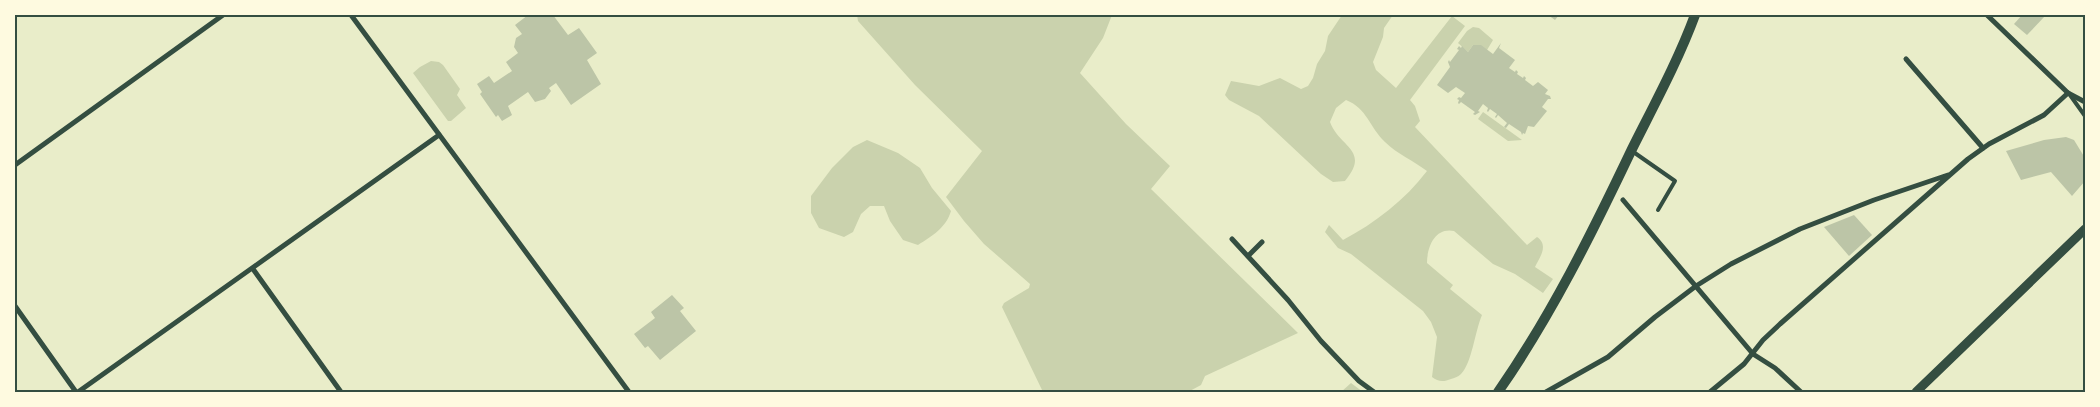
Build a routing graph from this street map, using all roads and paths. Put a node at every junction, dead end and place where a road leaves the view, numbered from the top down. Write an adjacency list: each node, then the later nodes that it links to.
1 (223, 15): 12 (street)
2 (351, 15): 9 (street)
3 (1695, 15): 11 (main road)
4 (1987, 15): 6 (street)
5 (1906, 59): 10 (street)
6 (2068, 93): 7 (street); 8 (lane); 10 (street)
7 (2085, 102)
8 (2085, 116)
9 (439, 134): 20 (street); 26 (street)
10 (1983, 148): 13 (street)
11 (1632, 151): 15 (lane); 28 (main road)
12 (15, 165)
13 (1951, 174): 21 (street); 23 (street)
14 (1623, 200): 21 (street)
15 (1658, 210)
16 (2085, 229): 32 (street)
17 (1232, 239): 19 (street)
18 (1262, 242): 19 (street)
19 (1248, 256): 27 (street)
20 (253, 269): 24 (street); 25 (street)
21 (1696, 286): 23 (street); 29 (street)
22 (15, 306): 24 (street)
23 (1753, 354): 30 (street); 31 (street)
24 (77, 392)
25 (341, 392)
26 (629, 392)
27 (1374, 392)
28 (1498, 392)
29 (1546, 392)
30 (1710, 392)
31 (1801, 392)
32 (1916, 392)

